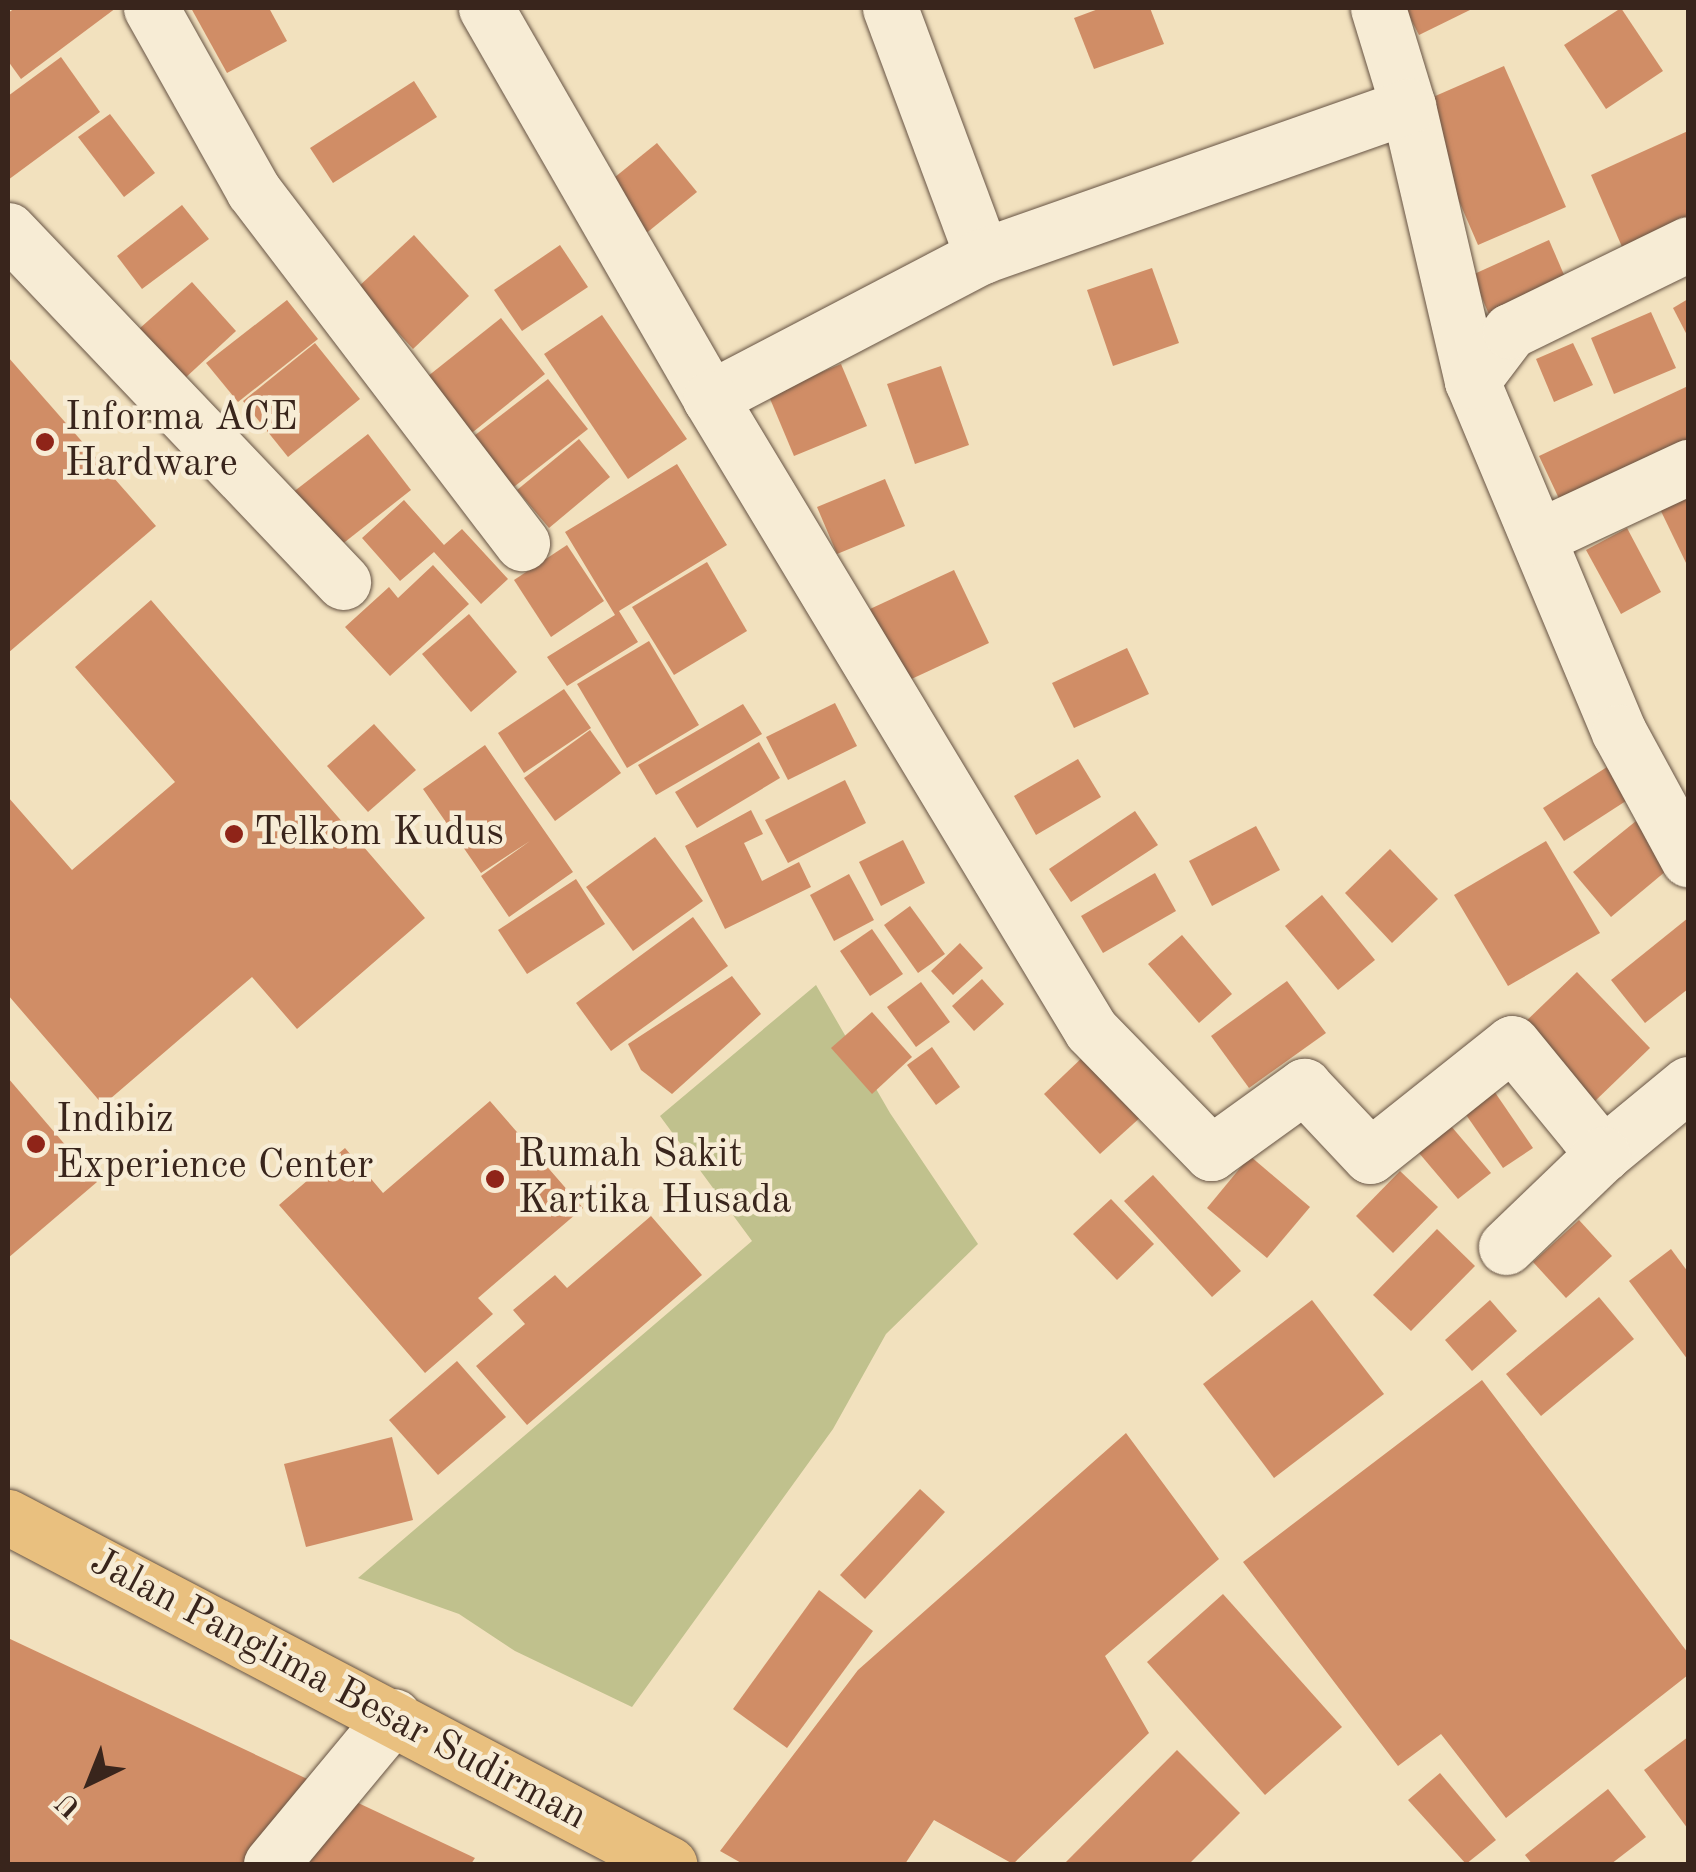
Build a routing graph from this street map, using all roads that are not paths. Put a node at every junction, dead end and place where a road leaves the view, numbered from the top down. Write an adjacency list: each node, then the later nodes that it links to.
1 (152, 8): 13 (street)
2 (486, 8): 10 (street)
3 (890, 8): 8 (street)
4 (1378, 8): 5 (street)
5 (1408, 106): 8 (street); 9 (street)
6 (8, 230): 14 (street)
7 (1688, 244): 9 (street)
8 (982, 256): 10 (street)
9 (1472, 381): 12 (street)
10 (710, 398): 17 (street)
11 (1688, 467): 12 (street)
12 (1538, 537): 15 (street)
13 (522, 543)
14 (343, 582)
15 (1688, 859)
16 (1688, 1084): 17 (street)
17 (1603, 1154): 18 (street)
18 (1506, 1247)
19 (8, 1517): 20 (main road, Jalan Panglima Besar Sudirman)
20 (394, 1716): 21 (street); 22 (main road, Jalan Panglima Besar Sudirman)
21 (271, 1864)
22 (669, 1864)

